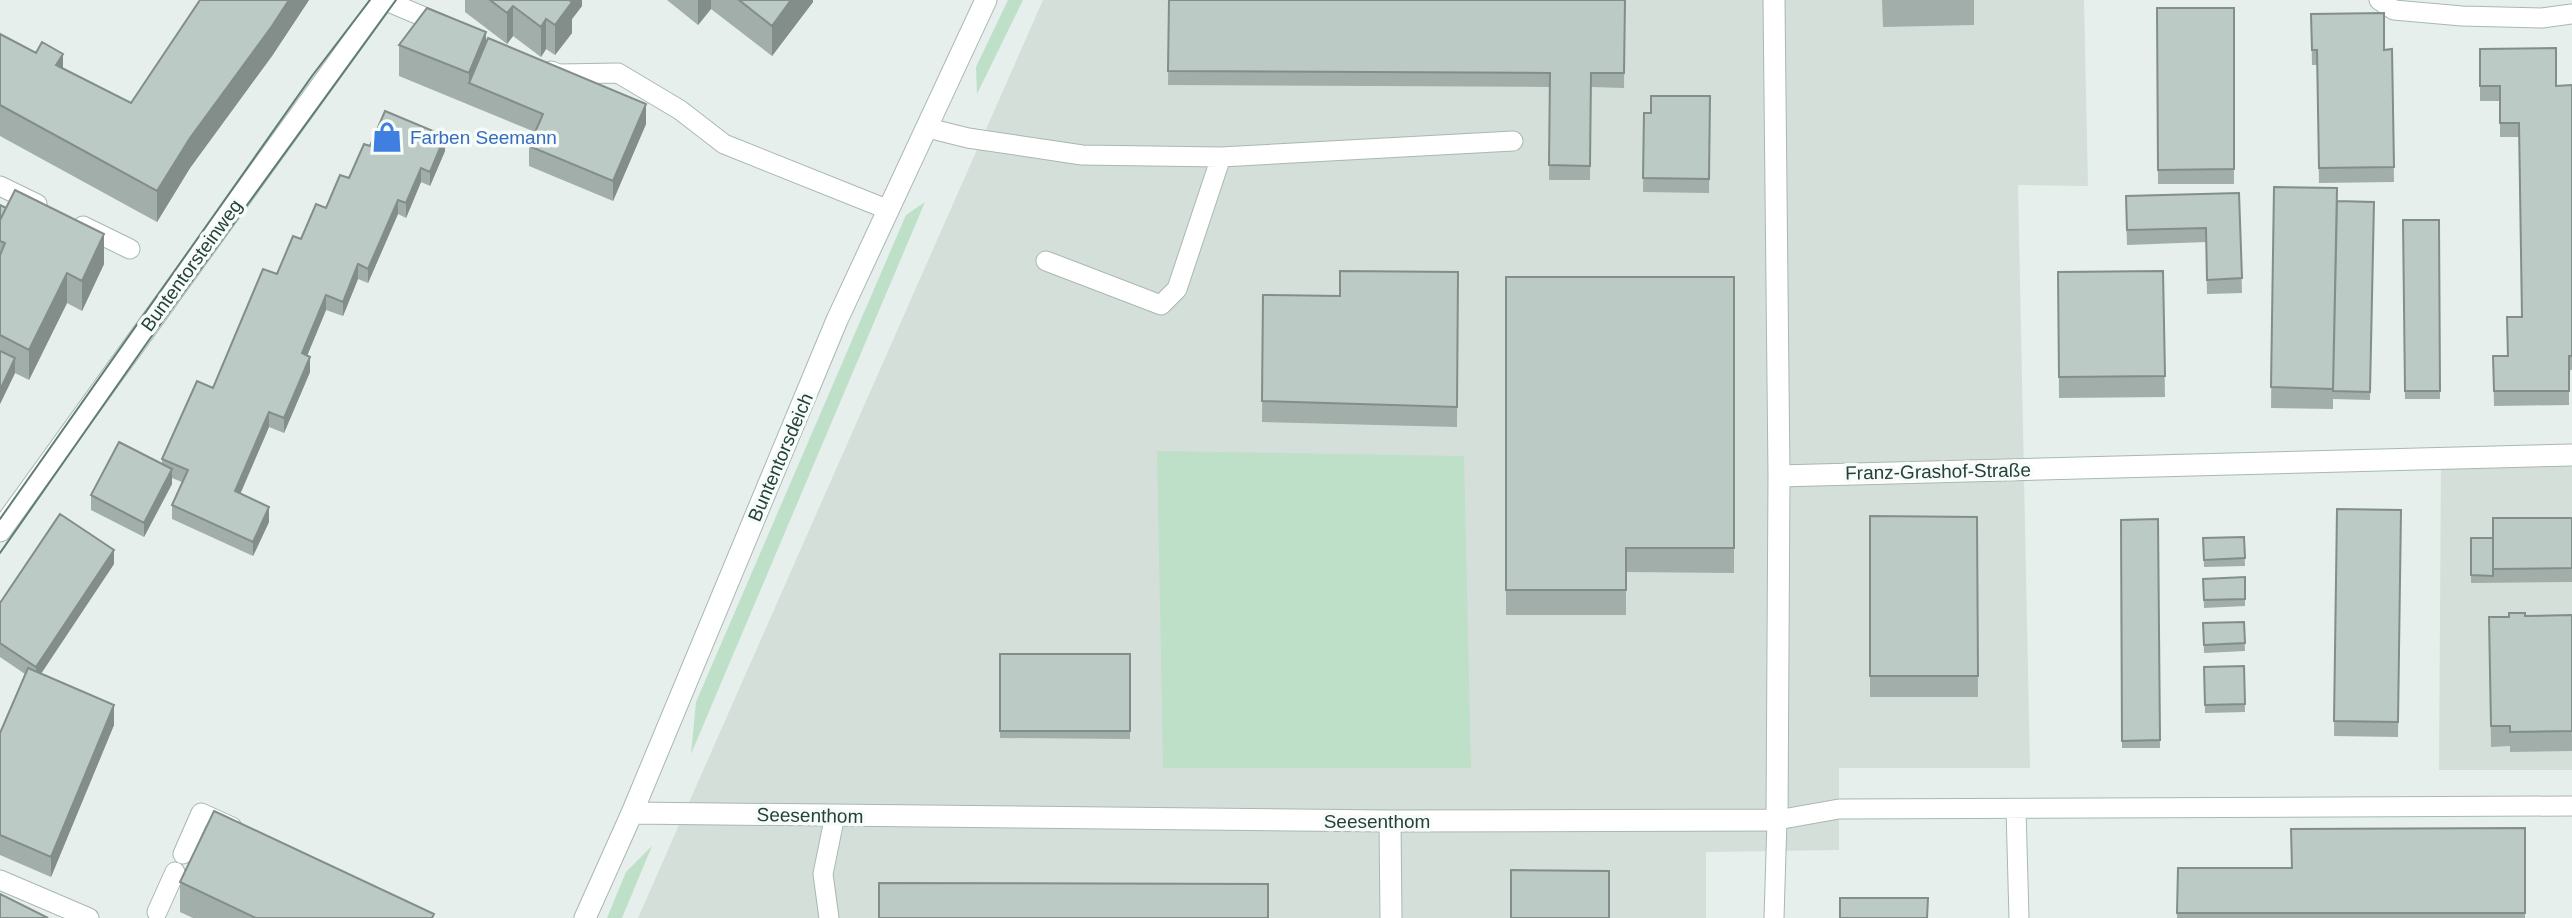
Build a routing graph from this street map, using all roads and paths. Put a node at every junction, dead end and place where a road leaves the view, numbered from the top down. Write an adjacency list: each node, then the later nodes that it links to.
1 (383, 0): 6 (lane); 17 (street, Buntentorsteinweg)
2 (986, 0): 8 (street, Buntentorsdeich)
3 (1774, 0): 16 (street)
4 (2379, 0): 5 (lane)
5 (2572, 14)
6 (454, 30)
7 (537, 65): 12 (lane)
8 (928, 128): 10 (lane); 12 (street, Buntentorsdeich)
9 (1513, 141): 10 (lane)
10 (1221, 157): 14 (lane)
11 (0, 186): 13 (lane)
12 (889, 210): 20 (street, Buntentorsdeich)
13 (130, 249)
14 (1046, 261)
15 (2572, 455): 16 (street, Franz-Grashof-Straße)
16 (1779, 476): 22 (street)
17 (0, 531)
18 (2572, 806): 19 (lane)
19 (2016, 809): 22 (lane); 32 (lane)
20 (632, 813): 21 (street, Seesenthom); 28 (street, Buntentorsdeich)
21 (835, 815): 23 (street, Seesenthom); 29 (lane)
22 (1777, 820): 23 (street, Seesenthom); 31 (lane)
23 (1390, 821): 30 (street)
24 (249, 835): 26 (lane)
25 (0, 880): 27 (lane)
26 (157, 912)
27 (89, 918)
28 (585, 918)
29 (829, 918)
30 (1391, 918)
31 (1774, 918)
32 (2019, 918)

